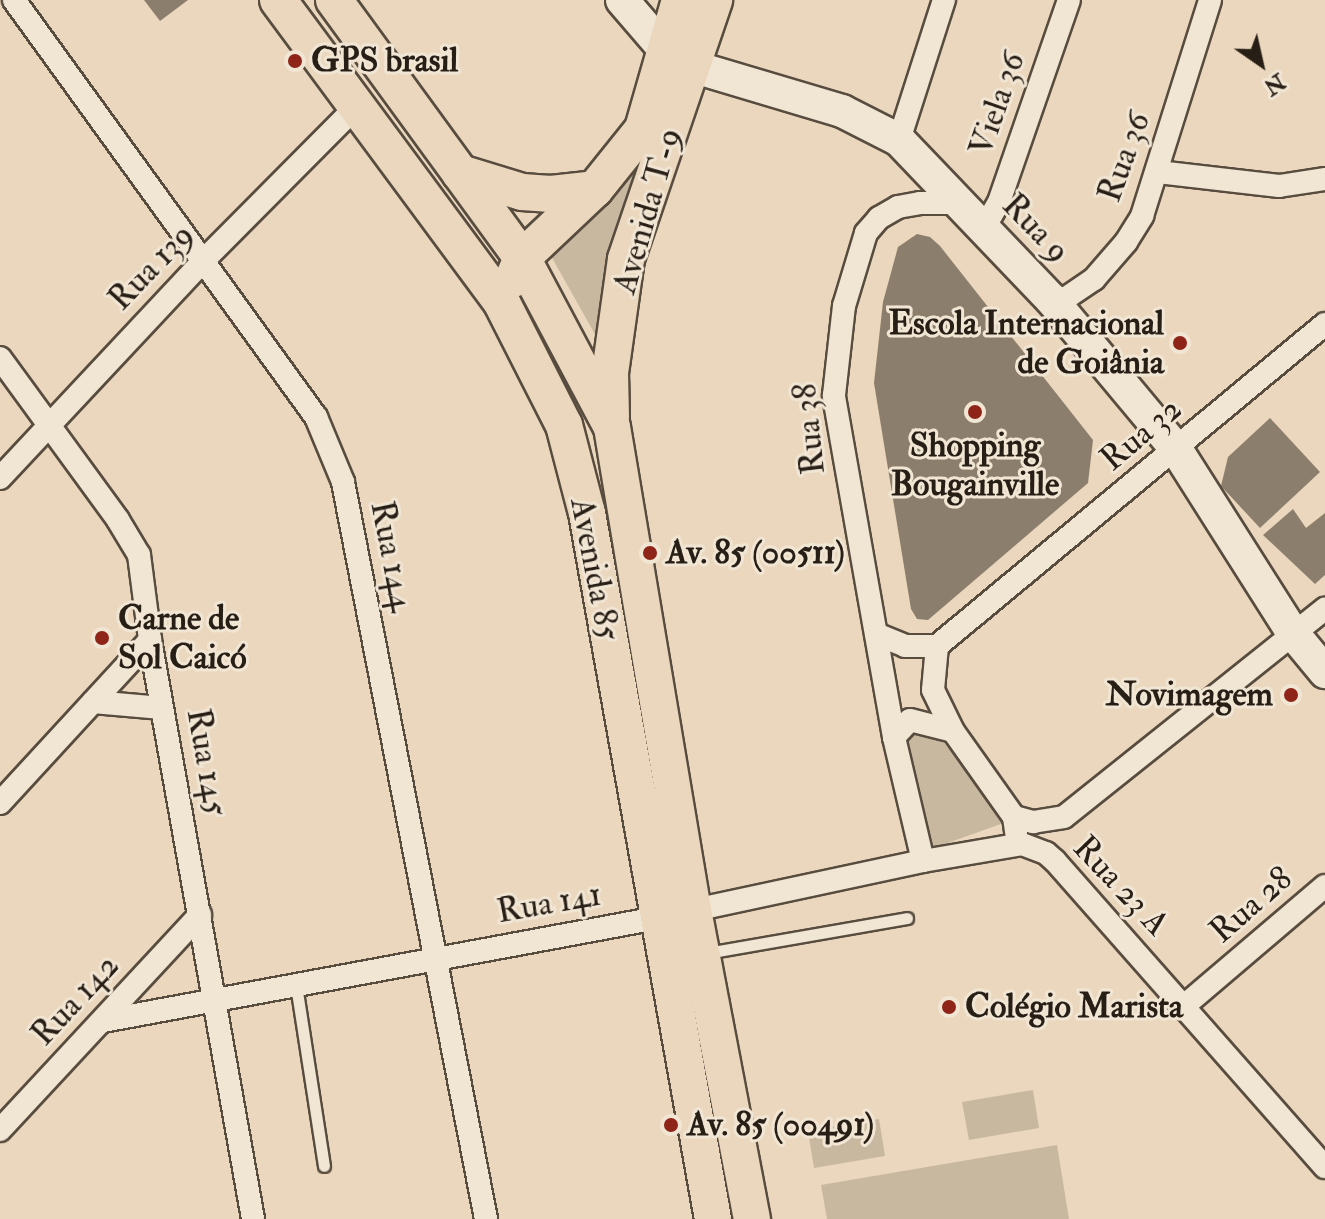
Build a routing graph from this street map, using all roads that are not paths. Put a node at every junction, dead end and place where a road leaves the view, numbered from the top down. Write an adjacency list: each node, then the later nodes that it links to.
1 (14, 0): 20 (street, Rua 144)
2 (278, 0): 11 (main road, Avenida 85)
3 (334, 0): 14 (main road, Avenida 85)
4 (622, 0): 10 (street)
5 (680, 0): 10 (main road, Avenida T-9)
6 (714, 0): 10 (main road, Avenida T-9)
7 (944, 0): 12 (street)
8 (1069, 0): 18 (street, Viela 36)
9 (1210, 0): 13 (street, Rua 36)
10 (678, 58): 12 (street, Rua 9); 16 (main road, Avenida T-9); 26 (main road, Avenida T-9)
11 (356, 107): 20 (street, Rua 139); 22 (main road, Avenida 85)
12 (899, 140): 17 (street, Rua 9)
13 (1158, 172): 15 (street); 21 (street, Rua 36)
14 (460, 173): 16 (main road); 19 (main road, Avenida 85)
15 (1325, 179)
16 (595, 189): 19 (main road, Avenida T-9)
17 (959, 203): 18 (street, Rua 9); 31 (street, Rua 38)
18 (984, 228): 21 (street, Rua 9)
19 (522, 258): 22 (main road, Avenida T-9); 26 (main road, Avenida 85)
20 (204, 260): 25 (street, Rua 139); 51 (street, Rua 144)
21 (1052, 300): 27 (street, Rua 9)
22 (502, 303): 48 (main road, Avenida 85)
23 (1325, 324): 27 (street, Rua 32)
24 (0, 358): 25 (street, Rua 145)
25 (49, 424): 28 (street, Rua 139); 32 (street, Rua 145)
26 (612, 427): 46 (main road, Avenida 85)
27 (1176, 449): 30 (street, Rua 9); 33 (street, Rua 32)
28 (0, 478)
29 (1325, 609): 30 (street)
30 (1292, 632): 34 (street, Rua 9); 41 (street)
31 (876, 634): 33 (street); 38 (street, Rua 38)
32 (150, 640): 35 (street); 36 (street, Rua 145)
33 (937, 646): 37 (street)
34 (1325, 672)
35 (93, 702): 36 (street); 39 (street)
36 (162, 708): 47 (street, Rua 145)
37 (953, 731): 38 (street); 40 (street)
38 (894, 737): 43 (street, Rua 38)
39 (0, 803)
40 (1014, 817): 41 (street); 42 (street)
41 (1064, 817): 44 (street)
42 (1005, 845): 43 (street, Rua 141); 44 (street, Rua 23 A)
43 (923, 861): 46 (street, Rua 141)
44 (1055, 861): 54 (street, Rua 23 A)
45 (1325, 886): 54 (street, Rua 28)
46 (693, 910): 48 (street, Rua 141); 50 (main road, Avenida 85)
47 (200, 915): 53 (street, Rua 145); 55 (street, Rua 142)
48 (657, 918): 51 (street, Rua 141); 61 (main road, Avenida 85)
49 (907, 918): 50 (lane)
50 (702, 954): 62 (main road, Avenida 85)
51 (438, 958): 52 (street, Rua 141); 60 (street, Rua 144)
52 (296, 985): 53 (street, Rua 141); 57 (lane)
53 (216, 1000): 55 (street, Rua 141); 59 (street, Rua 145)
54 (1184, 1006): 58 (street, Rua 23 A)
55 (103, 1021): 56 (street, Rua 142)
56 (0, 1130)
57 (324, 1166)
58 (1325, 1167)
59 (253, 1219)
60 (486, 1219)
61 (713, 1219)
62 (752, 1219)

